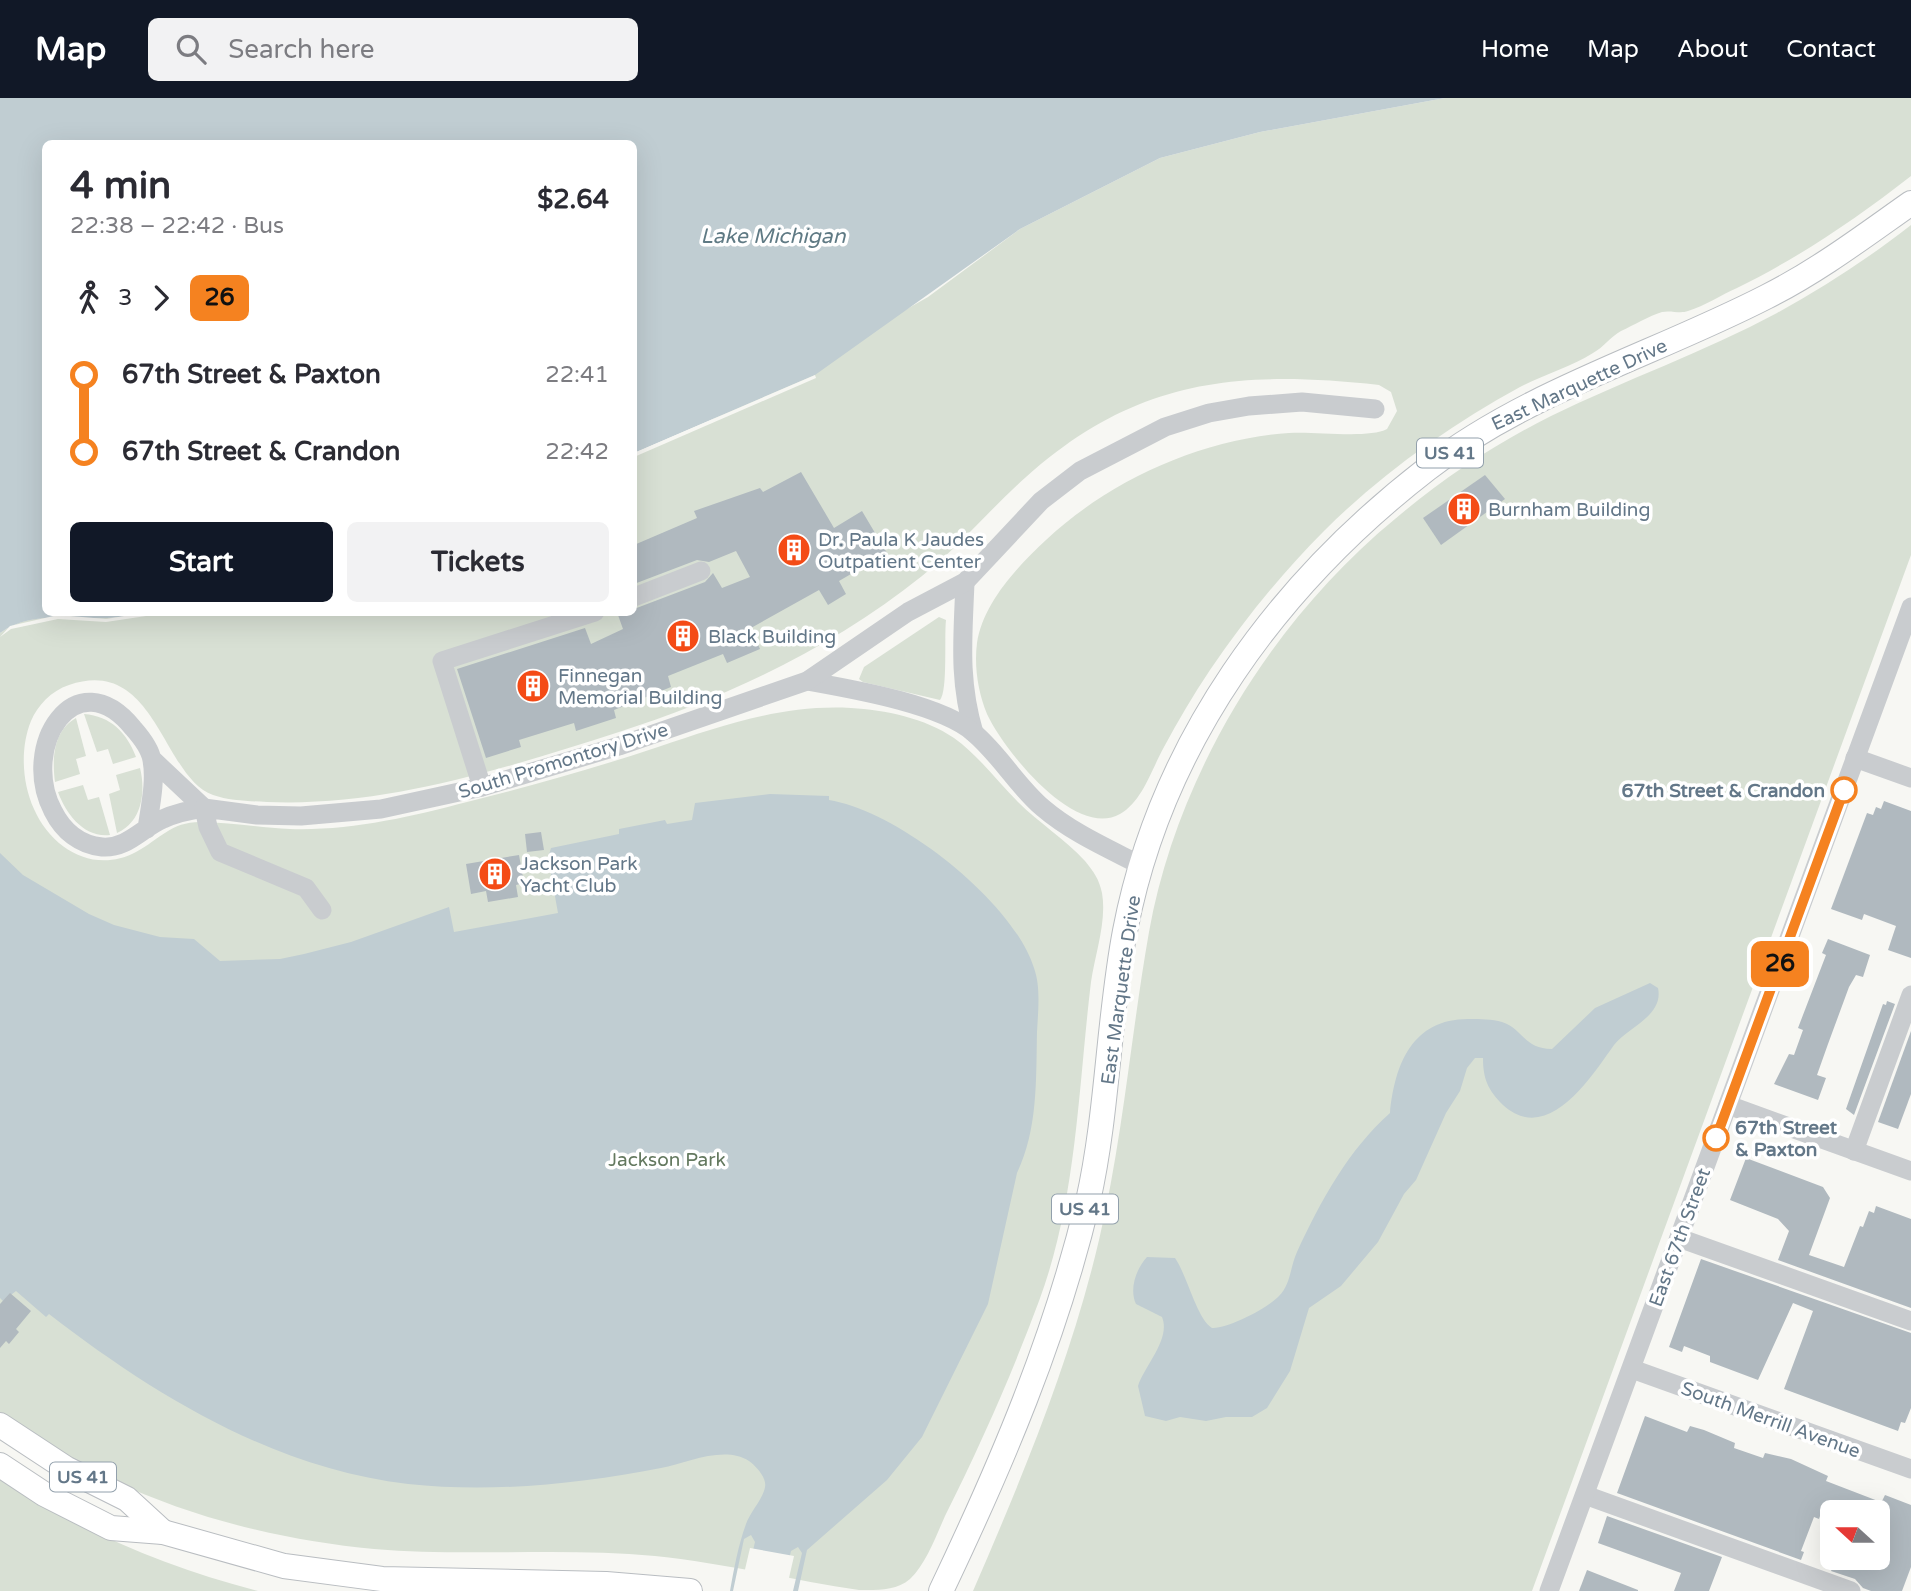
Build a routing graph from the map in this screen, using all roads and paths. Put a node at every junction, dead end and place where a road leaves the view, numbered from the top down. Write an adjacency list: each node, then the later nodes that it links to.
1 (1911, 203): 16 (main road, East Marquette Drive / US 41)
2 (1375, 409): 4 (street, South Promontory Drive)
3 (701, 571): 5 (street)
4 (965, 582): 8 (street, South Promontory Drive); 9 (street)
5 (637, 596)
6 (1911, 607): 10 (street, East 67th Street)
7 (582, 616): 13 (street)
8 (807, 681): 9 (street); 13 (street, South Promontory Drive)
9 (974, 733): 16 (street)
10 (1855, 758): 12 (street); 19 (street, East 67th Street)
11 (152, 759): 14 (street, South Promontory Drive); 15 (street); 15 (street, South Promontory Drive)
12 (1911, 778)
13 (482, 787): 14 (street, South Promontory Drive)
14 (204, 808): 15 (street, South Promontory Drive); 17 (street)
15 (147, 829)
16 (1140, 865): 31 (main road, East Marquette Drive / US 41)
17 (322, 910)
18 (1911, 995): 20 (street)
19 (1728, 1105): 20 (street); 22 (street, East 67th Street)
20 (1854, 1151): 21 (street)
21 (1911, 1171)
22 (1679, 1238): 23 (street); 24 (street, East 67th Street)
23 (1911, 1321)
24 (1632, 1369): 27 (street, South Merrill Avenue); 28 (street, East 67th Street)
25 (0, 1425): 29 (main road, US 41)
26 (0, 1465): 29 (main road, US 41)
27 (1911, 1469)
28 (1584, 1495): 32 (street, East 67th Street); 33 (street)
29 (163, 1532): 30 (main road, US 41)
30 (690, 1591)
31 (940, 1591)
32 (1549, 1591)
33 (1851, 1591)

